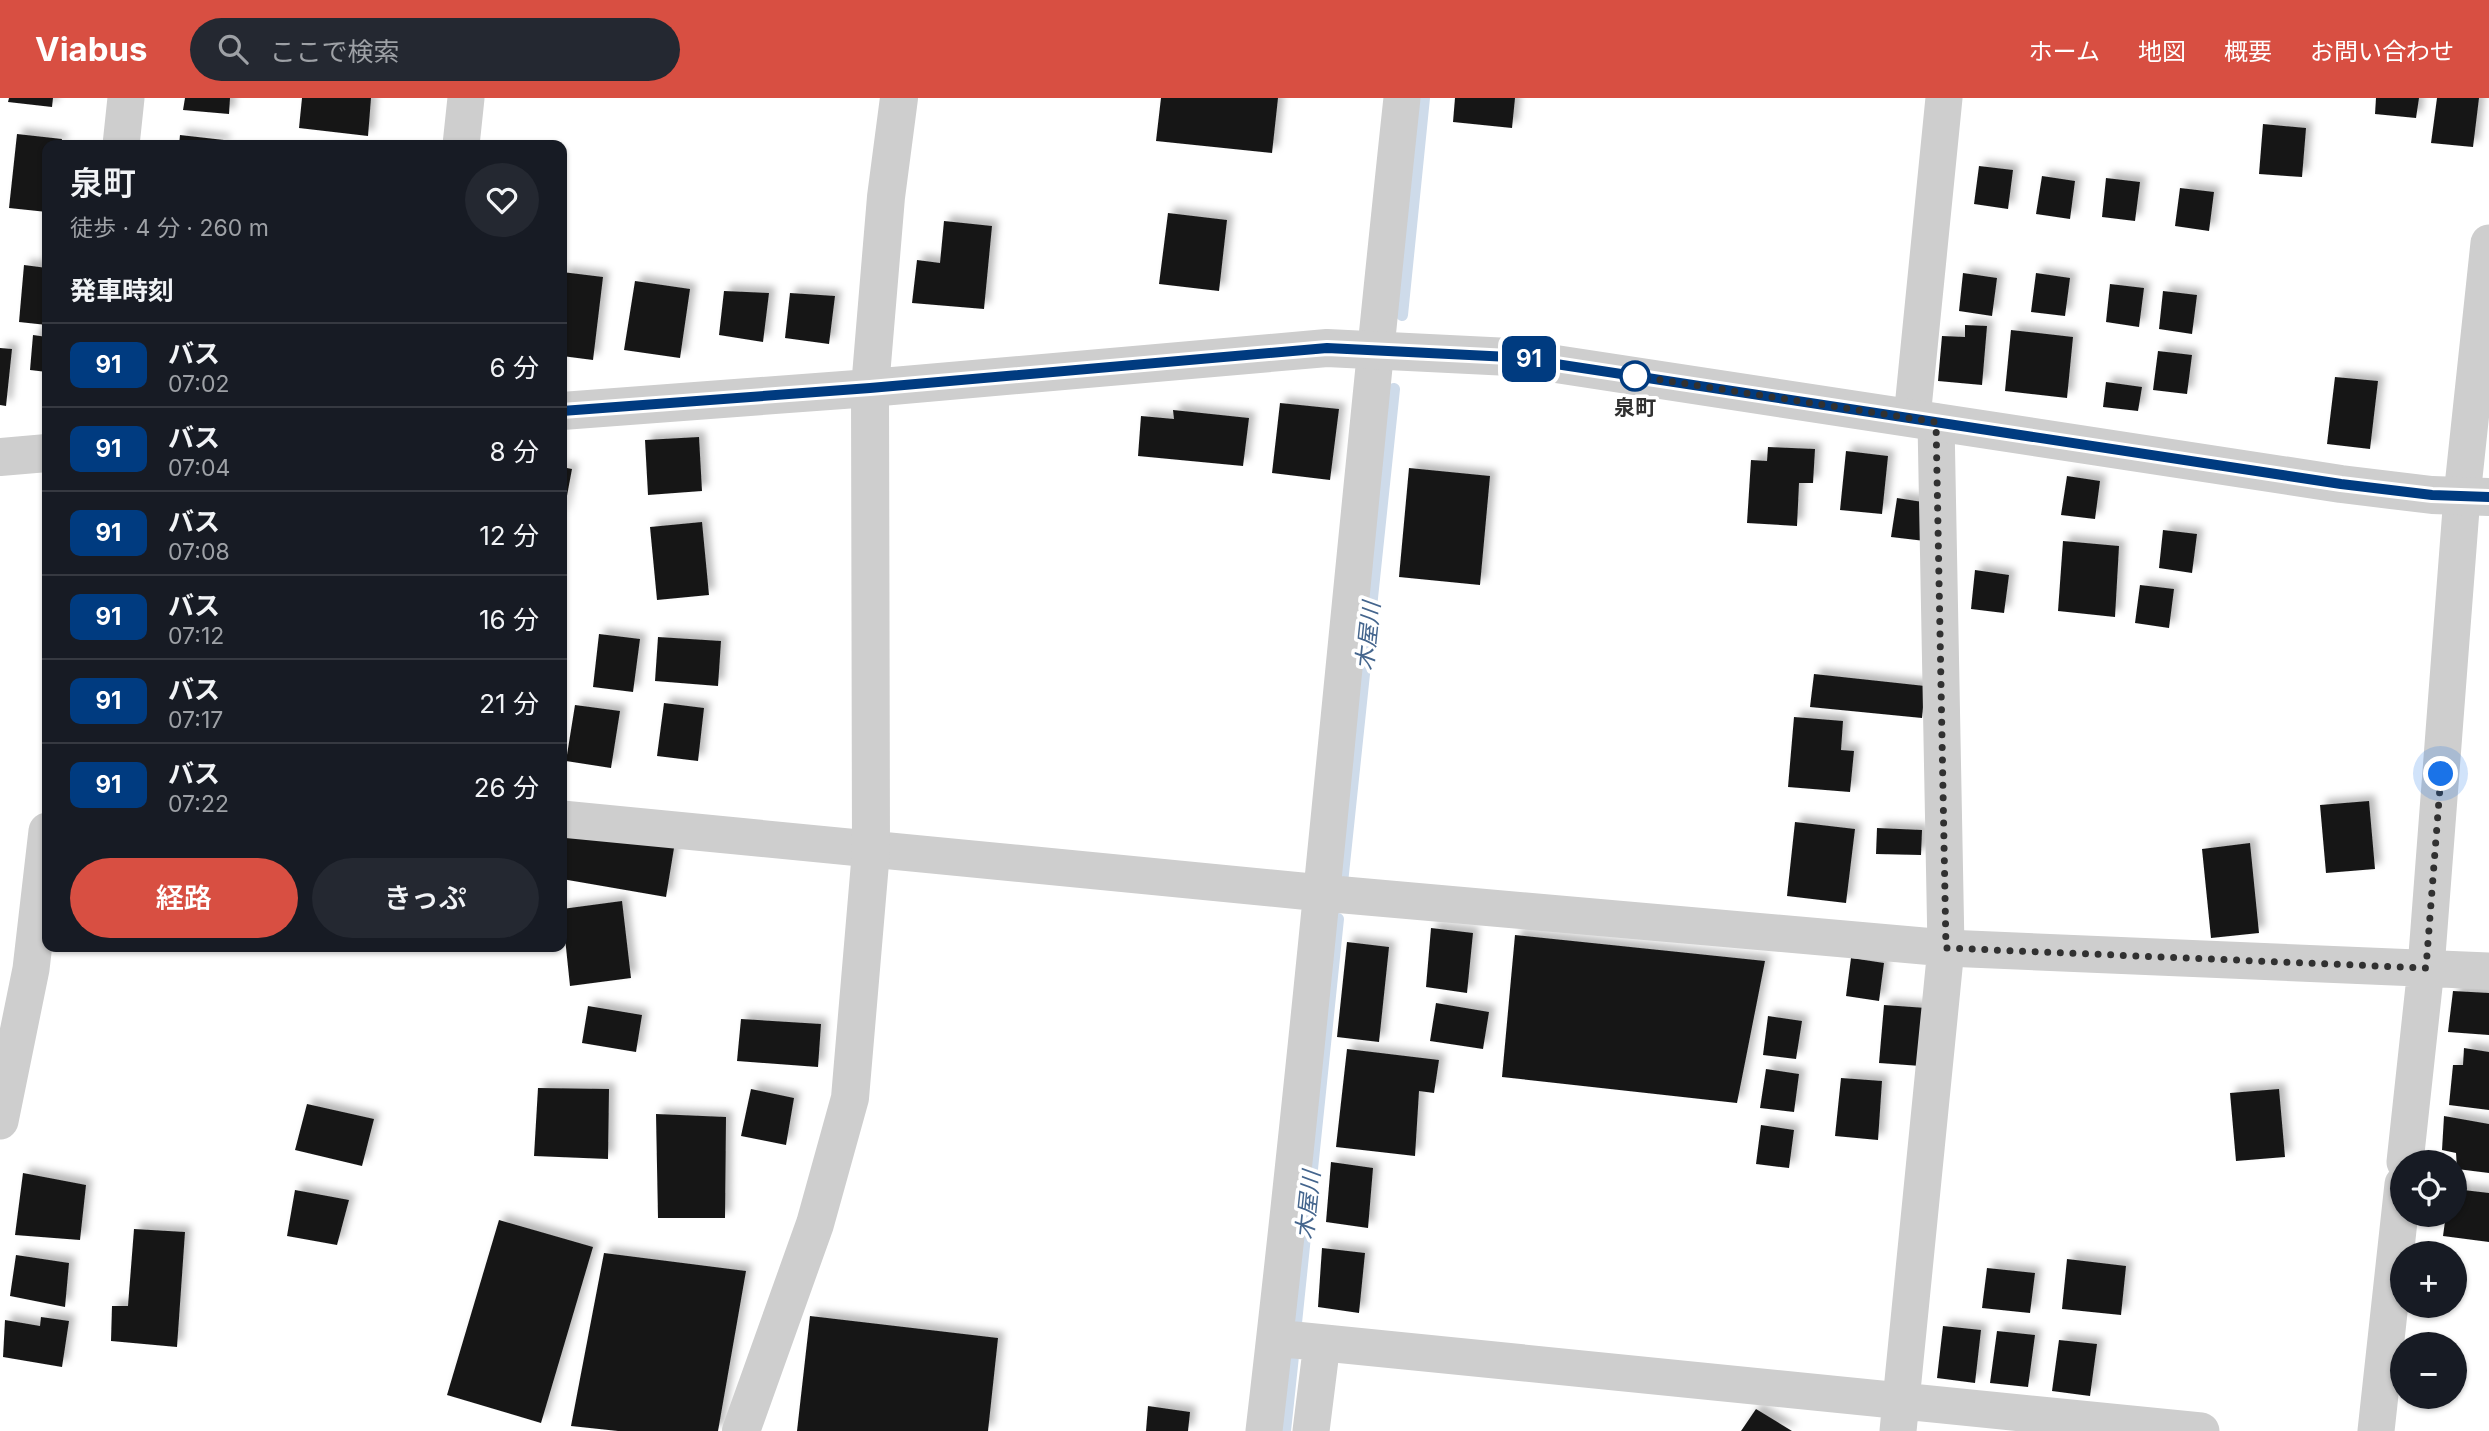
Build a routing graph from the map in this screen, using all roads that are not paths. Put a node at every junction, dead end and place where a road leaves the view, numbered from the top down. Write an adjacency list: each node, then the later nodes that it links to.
1 (126, 98): 6 (street)
2 (466, 98): 7 (street)
3 (899, 98): 10 (street)
4 (1402, 98): 9 (street)
5 (1944, 98): 12 (street)
6 (122, 140)
7 (462, 140)
8 (2489, 243): 15 (street)
9 (1375, 349): 10 (street); 12 (street); 19 (street)
10 (870, 388): 11 (street); 17 (street)
11 (567, 411)
12 (1924, 420): 15 (street); 20 (street)
13 (42, 453): 14 (street)
14 (0, 457)
15 (2476, 497): 21 (street)
16 (567, 820): 17 (street)
17 (871, 851): 19 (street); 29 (street)
18 (42, 874): 23 (street)
19 (1322, 893): 20 (street); 26 (street)
20 (1946, 948): 21 (street); 28 (street)
21 (2426, 968): 22 (street); 24 (street)
22 (2489, 971)
23 (0, 1121)
24 (2406, 1150)
25 (2398, 1227): 33 (street)
26 (1275, 1338): 27 (street); 30 (street)
27 (1322, 1343): 28 (street); 31 (street)
28 (1899, 1415): 32 (street)
29 (741, 1431)
30 (1264, 1431)
31 (1311, 1431)
32 (2201, 1431)
33 (2376, 1431)

